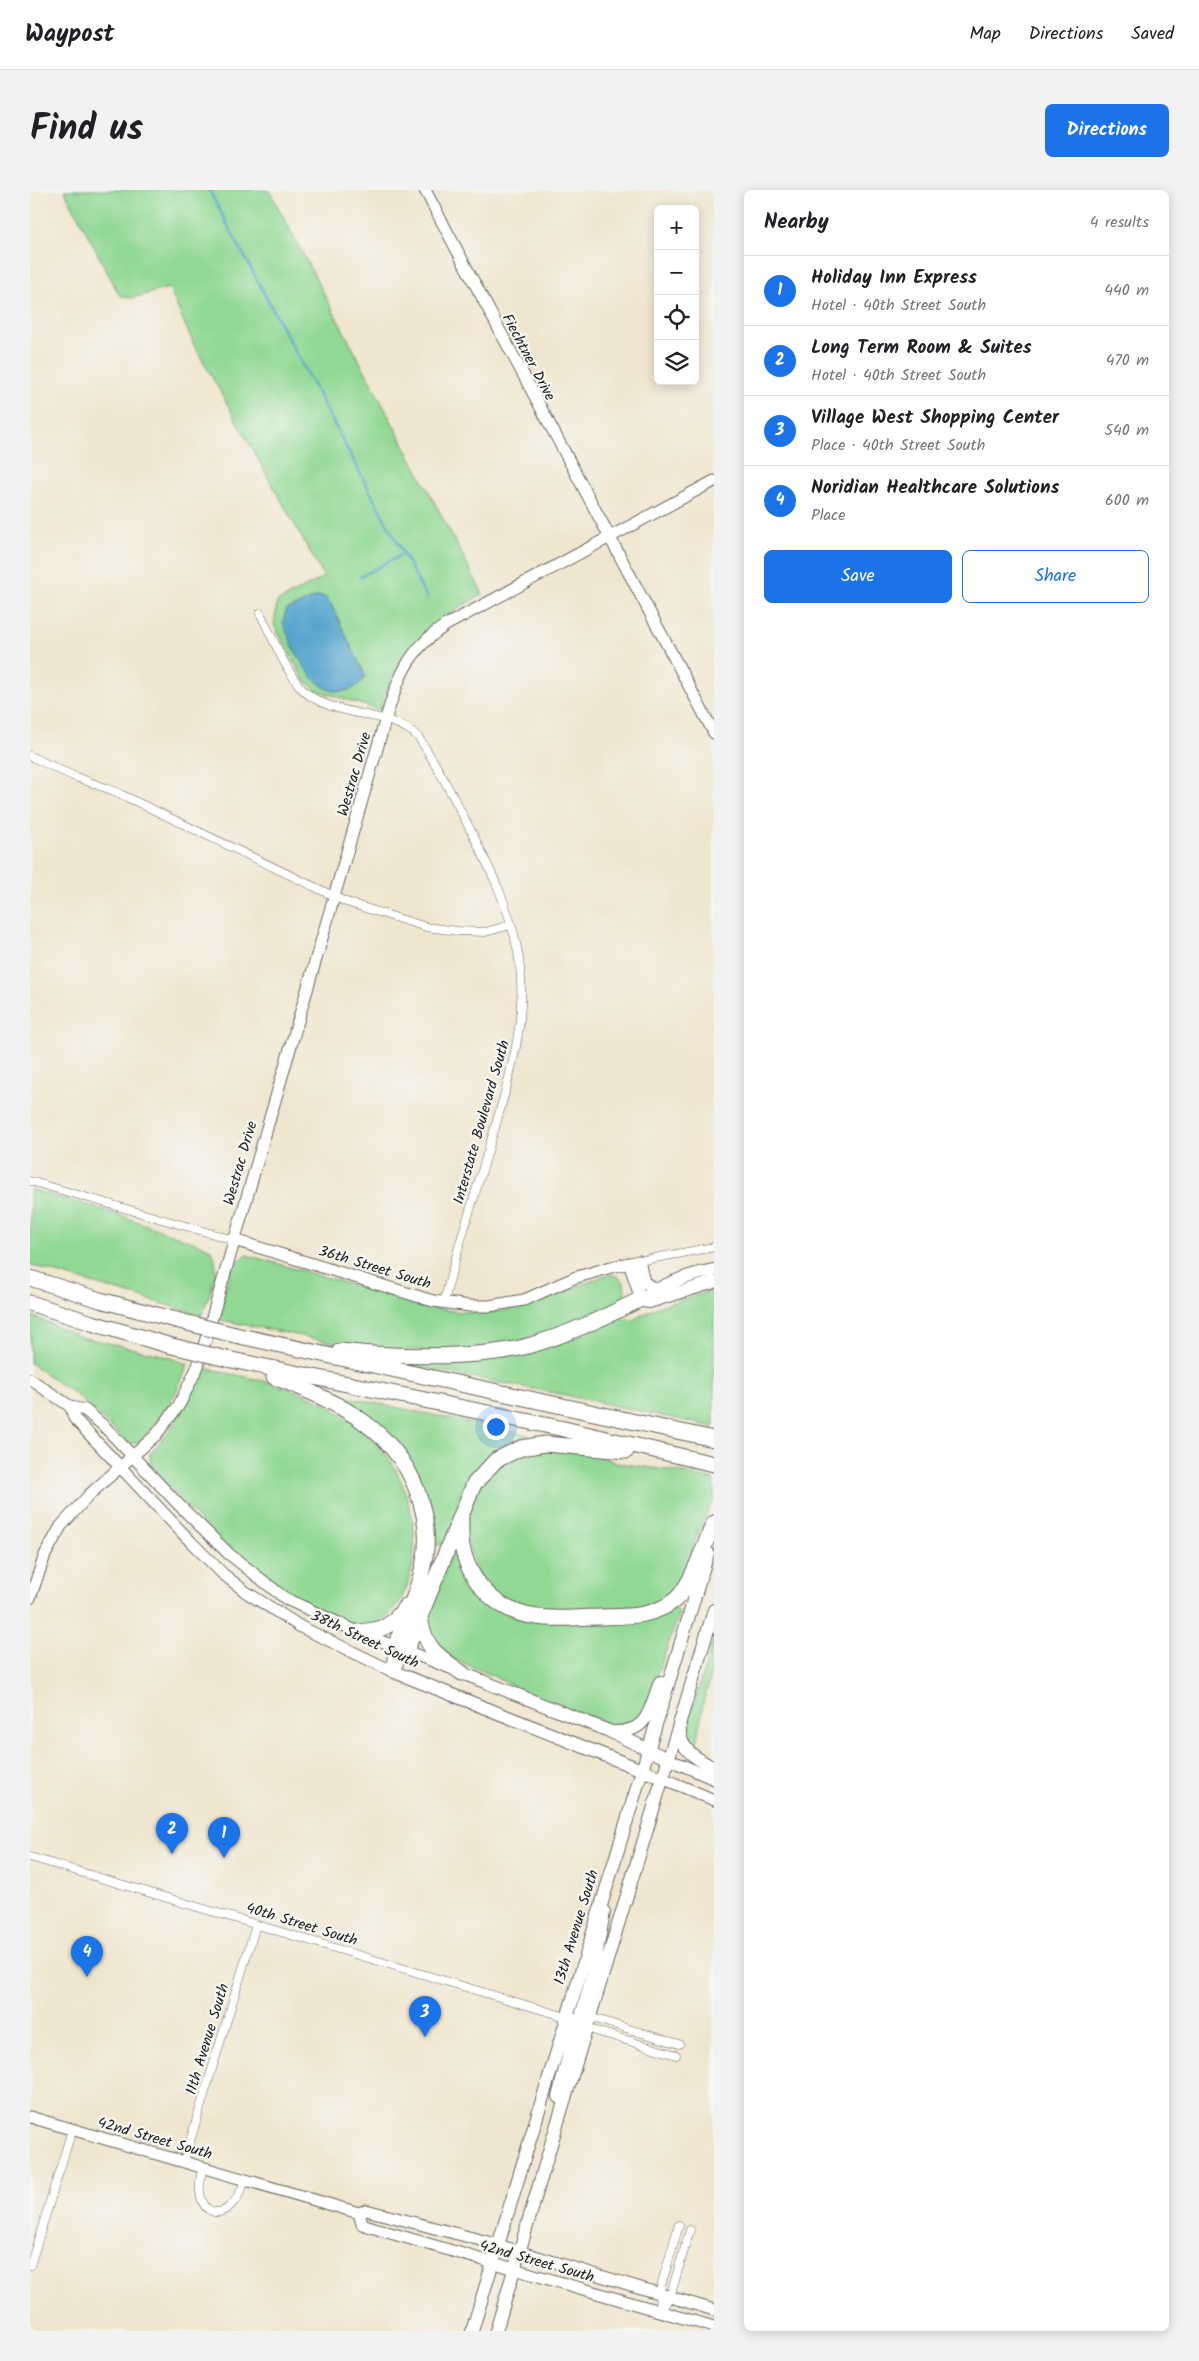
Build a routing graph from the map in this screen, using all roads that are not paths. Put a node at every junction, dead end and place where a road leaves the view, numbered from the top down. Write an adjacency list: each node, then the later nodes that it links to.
1 (425, 190): 3 (street, Fiechtner Drive)
2 (714, 481): 3 (street, Westrac Drive)
3 (608, 537): 5 (street, Fiechtner Drive); 6 (street, Westrac Drive)
4 (260, 613): 6 (street, Interstate Boulevard South)
5 (711, 720): 7 (street, Fiechtner Drive)
6 (385, 721): 9 (street, Westrac Drive); 10 (street, Interstate Boulevard South)
7 (714, 733)
8 (30, 756): 9 (street)
9 (334, 896): 10 (street); 12 (street, Westrac Drive)
10 (511, 925): 21 (street, Interstate Boulevard South)
11 (30, 1181): 12 (street, 36th Street South)
12 (234, 1240): 21 (street, 36th Street South); 28 (street, Westrac Drive)
13 (714, 1247): 14 (street, 36th Street South)
14 (634, 1262): 18 (street); 19 (street); 21 (street, 36th Street South)
15 (714, 1270): 18 (main road)
16 (30, 1278): 22 (highway, bridge)
17 (714, 1282): 19 (main road)
18 (656, 1290): 19 (main road)
19 (641, 1299): 22 (highway)
20 (30, 1303): 23 (highway, bridge)
21 (444, 1303)
22 (290, 1349): 26 (highway)
23 (231, 1360): 27 (highway); 34 (highway)
24 (30, 1379): 25 (street, 38th Street South)
25 (71, 1407): 28 (street, 38th Street South); 30 (street, 38th Street South)
26 (714, 1439)
27 (664, 1452): 29 (highway); 31 (highway)
28 (133, 1456): 30 (street, Westrac Drive); 39 (street, 38th Street South)
29 (713, 1464)
30 (120, 1467): 35 (street, Westrac Drive); 41 (street, 38th Street South)
31 (460, 1514): 32 (highway); 37 (highway)
32 (714, 1523)
33 (714, 1533): 38 (main road, 13th Avenue South)
34 (416, 1590): 39 (highway); 40 (highway)
35 (30, 1598)
36 (714, 1610): 43 (main road)
37 (420, 1617): 40 (highway); 42 (highway)
38 (688, 1618): 44 (main road); 45 (main road, 13th Avenue South)
39 (358, 1632): 40 (street, 38th Street South)
40 (401, 1649): 41 (main road); 42 (street, 38th Street South)
41 (392, 1671): 48 (main road, 38th Street South)
42 (462, 1673): 44 (main road, 38th Street South)
43 (682, 1715): 46 (main road); 47 (main road)
44 (609, 1731): 45 (main road, 38th Street South)
45 (647, 1749): 46 (main road, 38th Street South); 48 (main road, 13th Avenue South)
46 (668, 1759): 49 (main road); 50 (street, 38th Street South)
47 (714, 1768)
48 (641, 1769): 49 (main road, 38th Street South); 53 (main road, 13th Avenue South)
49 (662, 1778): 51 (street, 38th Street South); 56 (main road)
50 (714, 1779)
51 (714, 1800)
52 (30, 1857): 54 (street, 40th Street South)
53 (610, 1872): 55 (main road, 13th Avenue South); 56 (main road)
54 (256, 1925): 55 (street, 40th Street South); 62 (street, 11th Avenue South)
55 (566, 2017): 61 (main road); 68 (main road, 13th Avenue South)
56 (588, 2023): 57 (street); 58 (street); 61 (main road)
57 (679, 2044)
58 (676, 2055)
59 (30, 2117): 60 (street, 42nd Street South)
60 (72, 2130): 62 (street, 42nd Street South); 71 (street)
61 (552, 2141): 69 (main road)
62 (184, 2161): 63 (street, 42nd Street South)
63 (203, 2167): 64 (street, 42nd Street South); 64 (street)
64 (245, 2180): 65 (street, 42nd Street South)
65 (359, 2214): 68 (street, 42nd Street South); 70 (street, 42nd Street South)
66 (680, 2225): 73 (street)
67 (690, 2230): 74 (street)
68 (497, 2245): 69 (street, 42nd Street South); 70 (main road, 13th Avenue South)
69 (519, 2252): 72 (main road); 73 (street, 42nd Street South)
70 (492, 2263): 72 (street, 42nd Street South); 78 (main road, 13th Avenue South)
71 (30, 2266)
72 (514, 2270): 76 (street, 42nd Street South); 79 (main road)
73 (659, 2293): 74 (street, 42nd Street South); 76 (street)
74 (670, 2297): 75 (street, 42nd Street South); 76 (street)
75 (714, 2310)
76 (660, 2312): 77 (street, 42nd Street South)
77 (714, 2327)
78 (472, 2331)
79 (496, 2331)

